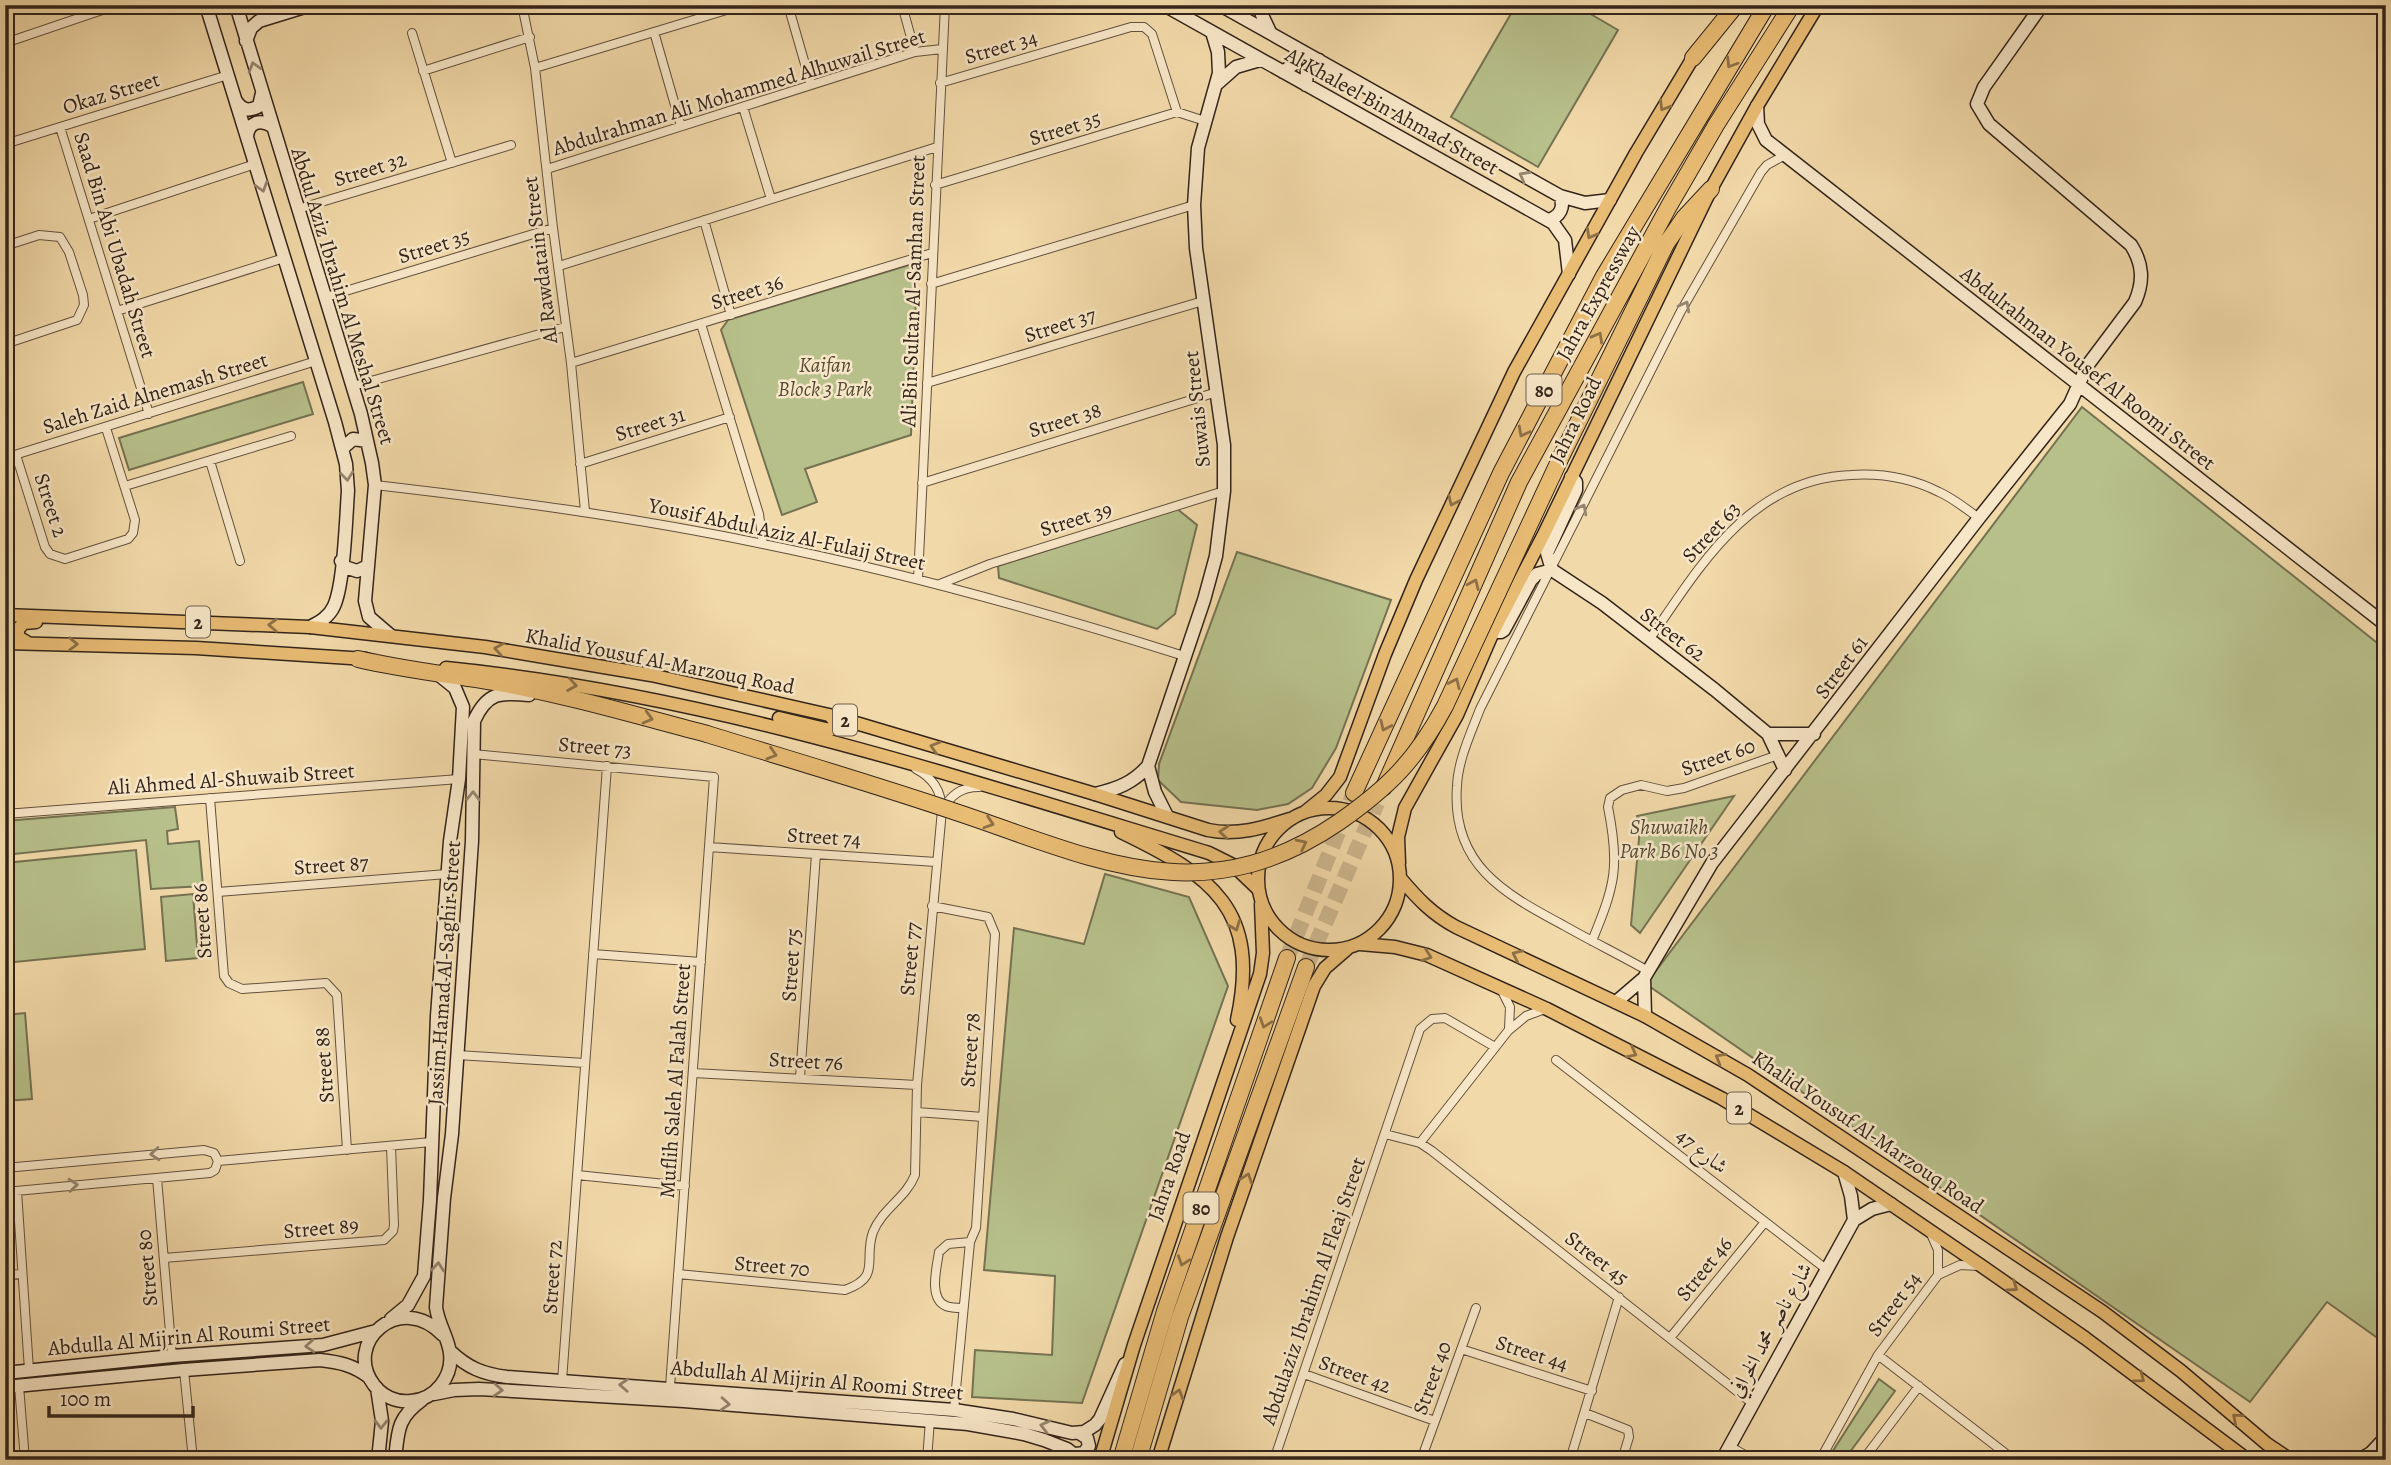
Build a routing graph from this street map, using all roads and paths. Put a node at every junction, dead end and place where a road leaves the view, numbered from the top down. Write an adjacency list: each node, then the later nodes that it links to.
1 (117, 5): 28 (street)
2 (206, 5): 38 (street)
3 (236, 5): 27 (street, Abdul Aziz Ibrahim Al Meshal Street)
4 (246, 5): 5 (street)
5 (261, 5)
6 (311, 5): 27 (street)
7 (522, 5): 26 (street, Al Rawdatain Street)
8 (743, 5): 22 (street)
9 (788, 5): 41 (street)
10 (902, 5): 31 (street)
11 (945, 5): 30 (street, Ali Bin Sultan Al-Samhan Street)
12 (1164, 5): 21 (street, Al Khaleel Bin Ahmad Street)
13 (1261, 5): 24 (street)
14 (1726, 5): 32 (main road)
15 (1736, 5): 32 (highway)
16 (1767, 5): 144 (highway, Jahra Expressway / 80, one-way to 144)
17 (1792, 5): 147 (highway, Jahra Expressway / 80, one-way to 17)
18 (1818, 5): 45 (main road, Jahra Road)
19 (2042, 5): 90 (street, Street 61)
20 (1225, 6): 24 (street, Al Khaleel Bin Ahmad Street)
21 (1179, 9): 23 (street, Al Khaleel Bin Ahmad Street)
22 (654, 32): 35 (street); 50 (street)
23 (1212, 32): 33 (street, Al Khaleel Bin Ahmad Street); 40 (street, Suwais Street)
24 (1270, 32): 29 (street, Al Khaleel Bin Ahmad Street)
25 (412, 33): 36 (street)
26 (530, 37): 35 (street, Al Rawdatain Street); 36 (street)
27 (246, 41): 43 (street, Abdul Aziz Ibrahim Al Meshal Street, one-way to 27)
28 (5, 43)
29 (1296, 48): 34 (street, Al Khaleel Bin Ahmad Street); 37 (street)
30 (942, 49): 31 (street, Abdulrahman Ali Mohammed Alhuwail Street); 39 (street, Ali Bin Sultan Al-Samhan Street)
31 (915, 52): 41 (street, Abdulrahman Ali Mohammed Alhuwail Street)
32 (1693, 58): 66 (main road, one-way to 66)
33 (1259, 60): 37 (street, Al Khaleel Bin Ahmad Street); 40 (street)
34 (1319, 60): 42 (street); 64 (street, Al Khaleel Bin Ahmad Street, one-way to 34)
35 (535, 68): 61 (street, Al Rawdatain Street)
36 (424, 71): 59 (street)
37 (1283, 72): 42 (street, Al Khaleel Bin Ahmad Street)
38 (228, 75): 44 (street); 51 (street, Okaz Street)
39 (940, 83): 47 (street, Street 34); 56 (street, Ali Bin Sultan Al-Samhan Street)
40 (1217, 83): 48 (street, Suwais Street)
41 (811, 85): 46 (street, Abdulrahman Ali Mohammed Alhuwail Street)
42 (1306, 85): 71 (street, Al Khaleel Bin Ahmad Street)
43 (262, 92): 44 (street); 49 (street, Abdul Aziz Ibrahim Al Meshal Street)
44 (236, 100): 52 (street)
45 (1757, 106): 53 (street); 57 (main road, Jahra Road)
46 (743, 107): 50 (street, Abdulrahman Ali Mohammed Alhuwail Street); 65 (street)
47 (1177, 112): 48 (street); 62 (street, Street 35)
48 (1205, 121): 67 (street, Suwais Street)
49 (272, 126): 52 (street); 68 (street, Abdul Aziz Ibrahim Al Meshal Street)
50 (681, 126): 61 (street, Abdulrahman Ali Mohammed Alhuwail Street)
51 (60, 127): 54 (street, Okaz Street); 69 (street, Saad Bin Abi Ubadah Street)
52 (247, 137): 60 (street)
53 (1766, 141): 57 (street); 58 (street, Abdulrahman Yousef Al Roomi Street)
54 (5, 144)
55 (511, 145): 59 (street, Street 32)
56 (937, 147): 62 (street, Ali Bin Sultan Al-Samhan Street); 65 (street)
57 (1731, 151): 63 (main road, Jahra Road)
58 (1785, 155): 90 (street, Abdulrahman Yousef Al Roomi Street); 115 (street, one-way to 58)
59 (452, 163): 68 (street, Street 32)
60 (255, 164): 69 (street); 75 (street, one-way to 75)
61 (547, 169): 72 (street, Al Rawdatain Street)
62 (936, 185): 74 (street, Ali Bin Sultan Al-Samhan Street)
63 (1711, 189): 104 (main road, Jahra Road); 130 (highway, one-way to 63, bridge)
64 (1560, 196): 66 (street, Al Khaleel Bin Ahmad Street); 71 (street)
65 (771, 199): 70 (street)
66 (1610, 200): 77 (main road, one-way to 77)
67 (1194, 205): 78 (street); 80 (street, Suwais Street)
68 (298, 209): 79 (street, Abdul Aziz Ibrahim Al Meshal Street)
69 (89, 219): 81 (street, Saad Bin Abi Ubadah Street)
70 (704, 220): 76 (street); 82 (street)
71 (1548, 220): 77 (street, Al Khaleel Bin Ahmad Street)
72 (552, 228): 76 (street, Al Rawdatain Street); 79 (street, Street 35)
73 (5, 246): 85 (street)
74 (932, 254): 78 (street, Ali Bin Sultan Al-Samhan Street); 82 (street, Street 36)
75 (284, 258): 81 (street); 86 (street)
76 (559, 266): 84 (street, Al Rawdatain Street)
77 (1569, 274): 149 (main road, one-way to 149)
78 (931, 284): 88 (street, Ali Bin Sultan Al-Samhan Street)
79 (326, 297): 89 (street, Abdul Aziz Ibrahim Al Meshal Street)
80 (1203, 301): 88 (street, Street 37); 91 (street, Suwais Street)
81 (117, 311): 92 (street, Saad Bin Abi Ubadah Street)
82 (731, 315): 83 (street, Street 36)
83 (701, 324): 87 (street, Street 36); 94 (street)
84 (565, 327): 87 (street, Al Rawdatain Street); 89 (street)
85 (5, 344)
86 (316, 361): 92 (street, Saleh Zaid Alnemash Street); 95 (street)
87 (571, 363): 103 (street, Al Rawdatain Street)
88 (927, 383): 105 (street, Ali Bin Sultan Al-Samhan Street)
89 (353, 386): 93 (street, Abdul Aziz Ibrahim Al Meshal Street)
90 (2078, 386): 110 (street, Street 61); 120 (street, Abdulrahman Yousef Al Roomi Street)
91 (1217, 392): 105 (street, Street 38); 108 (street, Suwais Street)
92 (149, 414): 96 (street, Saleh Zaid Alnemash Street)
93 (360, 414): 95 (street); 98 (street, Abdul Aziz Ibrahim Al Meshal Street)
94 (730, 417): 103 (street, Street 31); 111 (street)
95 (335, 422): 99 (street)
96 (106, 428): 100 (street, Saleh Zaid Alnemash Street); 107 (street, Street 2)
97 (291, 436): 102 (street)
98 (367, 441): 99 (street); 106 (street, Abdul Aziz Ibrahim Al Meshal Street)
99 (342, 449): 113 (street, one-way to 113)
100 (16, 454): 101 (street, Saleh Zaid Alnemash Street); 107 (street, Street 2)
101 (5, 458)
102 (209, 461): 107 (street); 112 (street)
103 (580, 464): 109 (street, Al Rawdatain Street)
104 (1571, 477): 115 (street); 122 (main road, Jahra Road)
105 (922, 483): 116 (street, Ali Bin Sultan Al-Samhan Street)
106 (374, 485): 109 (street, Yousif Abdul Aziz Al-Fulaij Street); 114 (street, Abdul Aziz Ibrahim Al Meshal Street)
107 (125, 486)
108 (1224, 491): 117 (street, Street 39); 127 (street, Suwais Street)
109 (585, 512): 111 (street, Yousif Abdul Aziz Al-Fulaij Street)
110 (1979, 518): 124 (street, Street 63); 134 (street, Street 61)
111 (763, 544): 116 (street, Yousif Abdul Aziz Al-Fulaij Street)
112 (240, 561)
113 (341, 561): 114 (street); 121 (street)
114 (368, 566): 123 (street, Abdul Aziz Ibrahim Al Meshal Street)
115 (1552, 570): 122 (street); 124 (street, Street 62); 166 (street)
116 (918, 579): 117 (street, Yousif Abdul Aziz Al-Fulaij Street)
117 (940, 584): 127 (street, Yousif Abdul Aziz Al-Fulaij Street)
118 (5, 615): 119 (main road, Khalid Yousuf Al-Marzouq Road / 2)
119 (148, 620): 121 (main road, Khalid Yousuf Al-Marzouq Road / 2, one-way to 119); 126 (main road)
120 (2386, 625)
121 (310, 627): 123 (main road, Khalid Yousuf Al-Marzouq Road / 2)
122 (1493, 632): 159 (main road, Jahra Road)
123 (390, 635): 132 (main road, Khalid Yousuf Al-Marzouq Road / 2, one-way to 123)
124 (1649, 640): 133 (street, Street 62)
125 (5, 643): 126 (main road, Khalid Yousuf Al-Marzouq Road / 2)
126 (28, 643): 128 (main road, Khalid Yousuf Al-Marzouq Road / 2, one-way to 128)
127 (1184, 656): 139 (street, Suwais Street)
128 (358, 659): 129 (highway); 131 (main road, Khalid Yousuf Al-Marzouq Road / 2, one-way to 131)
129 (437, 673): 130 (highway); 142 (street, Jassim Hamad Al-Saghir Street)
130 (568, 698): 135 (street, Jassim Hamad Al-Saghir Street)
131 (692, 708): 132 (main road); 137 (main road, Khalid Yousuf Al-Marzouq Road / 2)
132 (829, 715): 145 (main road, Khalid Yousuf Al-Marzouq Road / 2, one-way to 132)
133 (1768, 734): 134 (street); 136 (street, Street 62)
134 (1814, 734): 140 (street, Street 61)
135 (473, 754): 138 (street, Street 73); 155 (street, Jassim Hamad Al-Saghir Street, one-way to 135)
136 (1778, 755): 140 (street, Street 62); 166 (street, Street 60)
137 (906, 762): 143 (main road, Khalid Yousuf Al-Marzouq Road / 2); 148 (street, Street 77)
138 (607, 766): 141 (street, Street 73); 169 (street, Street 72)
139 (1148, 766): 145 (street); 152 (street)
140 (1785, 770): 173 (street, Street 61)
141 (714, 776): 156 (street, Muflih Saleh Al Falah Street)
142 (459, 779): 146 (street, Ali Ahmed Al-Shuwaib Street); 154 (street, Jassim Hamad Al-Saghir Street)
143 (993, 788): 148 (street); 151 (main road, Khalid Yousuf Al-Marzouq Road / 2)
144 (1354, 793)
145 (1096, 794): 152 (main road, Khalid Yousuf Al-Marzouq Road / 2)
146 (210, 798): 150 (street, Ali Ahmed Al-Shuwaib Street); 163 (street, Street 86)
147 (1377, 803)
148 (942, 810): 158 (street, Street 77)
149 (1305, 812): 153 (main road); 159 (main road)
150 (5, 814)
151 (1086, 816): 162 (main road, Khalid Yousuf Al-Marzouq Road / 2); 185 (main road, one-way to 185)
152 (1167, 817): 153 (main road, Khalid Yousuf Al-Marzouq Road / 2, one-way to 152)
153 (1290, 819): 162 (main road)
154 (450, 841): 155 (street); 160 (street, Jassim Hamad Al-Saghir Street)
155 (472, 841): 181 (street, Jassim Hamad Al-Saghir Street)
156 (709, 848): 157 (street, Street 74); 171 (street, Muflih Saleh Al Falah Street)
157 (816, 854): 158 (street, Street 74); 186 (street, Street 75)
158 (936, 862): 165 (street, Street 77)
159 (1399, 863): 161 (main road)
160 (447, 874): 163 (street, Street 87); 188 (street, Jassim Hamad Al-Saghir Street)
161 (1401, 878): 167 (main road); 176 (main road, Khalid Yousuf Al-Marzouq Road / 2, one-way to 161)
162 (1257, 888): 164 (main road)
163 (218, 891): 174 (street, Street 86)
164 (1261, 904): 168 (main road); 185 (main road, Jahra Road)
165 (932, 906): 187 (street, Street 77); 191 (street, Street 78)
166 (1592, 941): 173 (street)
167 (1360, 944): 168 (main road); 175 (main road, 2, one-way to 175)
168 (1347, 948): 260 (main road, one-way to 168)
169 (593, 954): 171 (street); 183 (street, Street 72)
170 (1287, 958): 258 (highway, Jahra Road / 80, one-way to 258)
171 (701, 962): 184 (street, Muflih Saleh Al Falah Street)
172 (1306, 967): 259 (highway, 80)
173 (1646, 974): 176 (street, Street 61); 178 (street)
174 (326, 983): 196 (street, Street 88)
175 (1498, 986): 177 (main road, 2); 179 (street)
176 (1616, 1002): 178 (main road, Khalid Yousuf Al-Marzouq Road / 2)
177 (1547, 1009): 179 (street); 199 (main road, 2, one-way to 199)
178 (1645, 1016): 271 (main road, Khalid Yousuf Al-Marzouq Road / 2, one-way to 178)
179 (1508, 1031): 180 (street)
180 (1495, 1047): 192 (street, Abdulaziz Ibrahim Al Fleaj Street); 194 (street)
181 (457, 1055): 183 (street); 189 (street, Jassim Hamad Al-Saghir Street)
182 (1556, 1060): 207 (street, شارع 47)
183 (585, 1063): 200 (street, Street 72)
184 (693, 1073): 186 (street, Street 76); 202 (street, Muflih Saleh Al Falah Street)
185 (1226, 1073): 225 (main road, Jahra Road)
186 (800, 1078): 187 (street, Street 76)
187 (917, 1085): 190 (street, Street 77)
188 (434, 1088): 189 (street); 193 (street, Jassim Hamad Al-Saghir Street)
189 (455, 1089): 223 (street, Jassim Hamad Al-Saghir Street, one-way to 189)
190 (916, 1112): 191 (street); 217 (street, Street 77)
191 (984, 1117): 209 (street, Street 78)
192 (1385, 1134): 194 (street); 233 (street, Abdulaziz Ibrahim Al Fleaj Street)
193 (432, 1142): 195 (street); 221 (street, Jassim Hamad Al-Saghir Street)
194 (1420, 1143): 218 (street, Street 45)
195 (391, 1146): 196 (street); 210 (street, Street 89)
196 (348, 1150): 197 (street)
197 (218, 1161): 198 (street, one-way to 198); 201 (street)
198 (5, 1168)
199 (1844, 1172): 205 (main road, 2); 206 (street)
200 (577, 1175): 202 (street); 235 (street, Street 72)
201 (157, 1178): 203 (street, one-way to 201); 210 (street, Street 80)
202 (685, 1186): 214 (street, Muflih Saleh Al Falah Street)
203 (17, 1191): 204 (street); 213 (street)
204 (5, 1192)
205 (1891, 1204): 206 (street); 208 (main road, 2)
206 (1854, 1220): 212 (street, شارع ناصر محمد الخرافي)
207 (1765, 1222): 212 (street, شارع 47); 224 (street, Street 46)
208 (1926, 1228): 211 (main road, 2); 216 (street, Street 54)
209 (970, 1242): 219 (street, Street 78); 219 (street)
210 (164, 1258): 229 (street, Street 80)
211 (1983, 1266): 216 (street, Street 54); 270 (main road, 2, one-way to 270)
212 (1826, 1269): 243 (street, شارع ناصر محمد الخرافي)
213 (22, 1274): 215 (street); 230 (street)
214 (678, 1274): 217 (street, Street 70); 237 (street, Muflih Saleh Al Falah Street)
215 (5, 1275)
216 (1938, 1275): 228 (street, Street 54)
217 (861, 1284)
218 (1619, 1297): 224 (street, Street 45); 241 (street)
219 (963, 1308): 244 (street, Street 78)
220 (1476, 1308): 226 (street, Street 40)
221 (388, 1322): 222 (street); 223 (street)
222 (376, 1331): 229 (street, Abdulla Al Mijrin Al Roumi Street, one-way to 229); 234 (street)
223 (443, 1335): 227 (street)
224 (1670, 1338): 243 (street, Street 45)
225 (1134, 1345): 248 (street); 257 (main road, Jahra Road)
226 (1461, 1349): 241 (street, Street 44); 247 (street, Street 40)
227 (450, 1351): 235 (street, Abdullah Al Mijrin Al Roomi Street); 242 (street)
228 (1878, 1355): 238 (street, Street 54); 267 (street, Street 54)
229 (172, 1356): 230 (street, Abdulla Al Mijrin Al Roumi Street)
230 (29, 1370): 232 (street, Abdulla Al Mijrin Al Roumi Street)
231 (184, 1370): 234 (street); 236 (street); 253 (street)
232 (5, 1373)
233 (1304, 1374): 247 (street, Street 42); 261 (street, Abdulaziz Ibrahim Al Fleaj Street)
234 (369, 1377): 240 (street)
235 (562, 1381): 237 (street, Abdullah Al Mijrin Al Roomi Street, one-way to 235)
236 (19, 1386): 239 (street); 252 (street)
237 (670, 1387): 244 (street, Abdullah Al Mijrin Al Roomi Street)
238 (1919, 1387): 268 (street); 269 (street, Street 54)
239 (5, 1388)
240 (376, 1388): 242 (street); 254 (street, one-way to 254)
241 (1592, 1391): 245 (street)
242 (426, 1397): 246 (street, Abdullah Al Mijrin Al Roomi Street, one-way to 246); 255 (street)
243 (1752, 1403): 250 (street, شارع ناصر محمد الخرافي)
244 (954, 1410): 248 (street, Abdullah Al Mijrin Al Roomi Street, one-way to 244)
245 (1585, 1413): 263 (street); 264 (street)
246 (930, 1420): 251 (street, Abdullah Al Mijrin Al Roomi Street); 256 (street)
247 (1435, 1421): 262 (street, Street 40)
248 (1079, 1433): 251 (street)
249 (2386, 1437): 272 (street)
250 (1729, 1446): 265 (street, شارع ناصر محمد الخرافي); 266 (street)
251 (1078, 1457)
252 (25, 1460)
253 (193, 1460)
254 (378, 1460)
255 (395, 1460)
256 (927, 1460)
257 (1100, 1460)
258 (1121, 1460)
259 (1138, 1460)
260 (1160, 1460)
261 (1274, 1460)
262 (1421, 1460)
263 (1570, 1460)
264 (1622, 1460)
265 (1722, 1460)
266 (1755, 1460)
267 (1820, 1460)
268 (1863, 1460)
269 (2014, 1460)
270 (2248, 1460)
271 (2291, 1460)
272 (2359, 1460)

